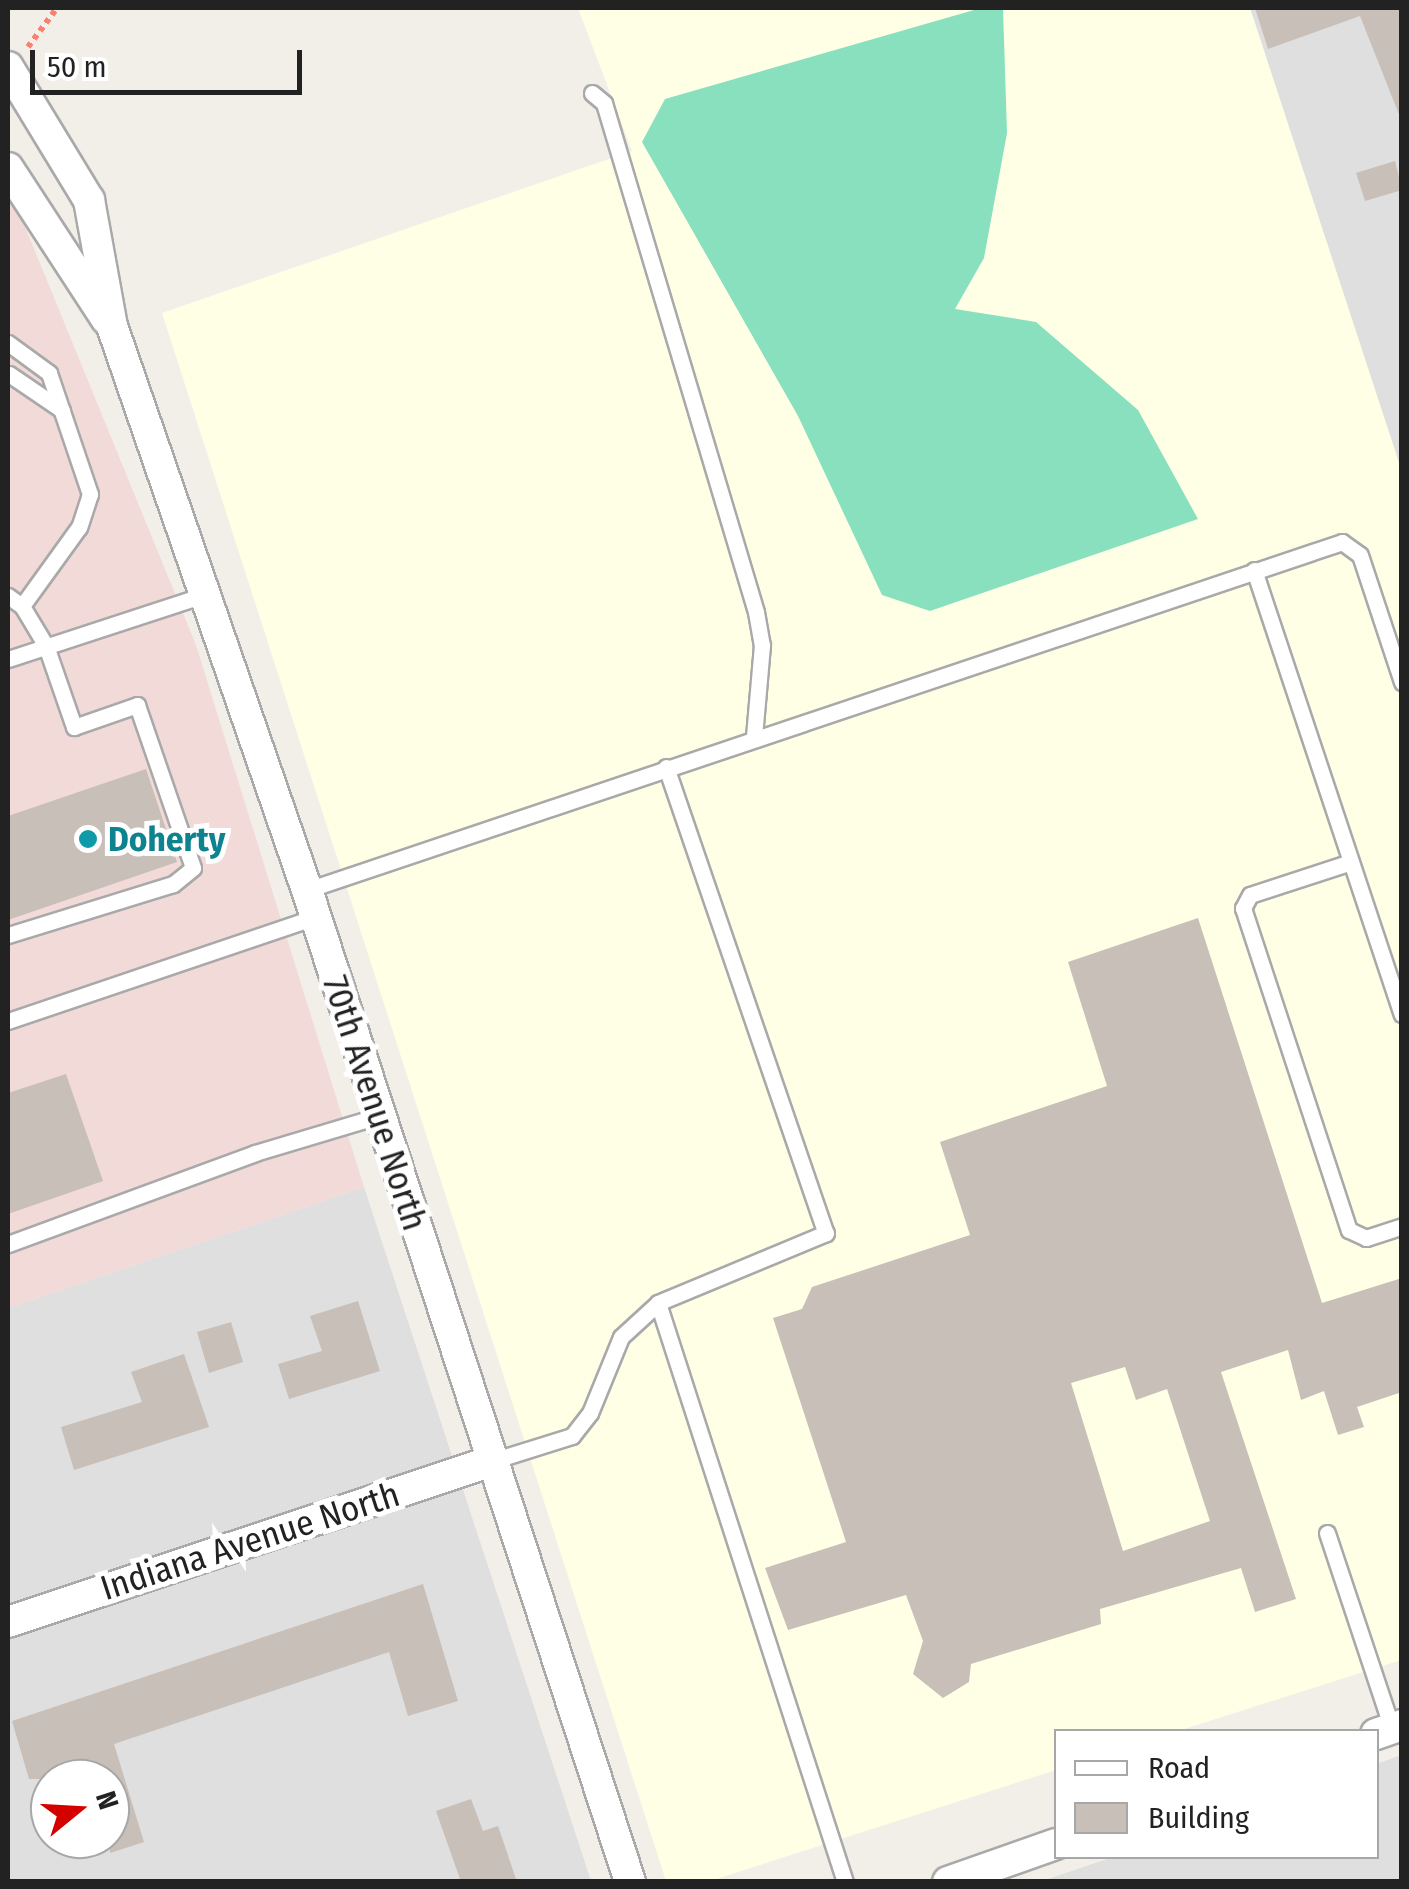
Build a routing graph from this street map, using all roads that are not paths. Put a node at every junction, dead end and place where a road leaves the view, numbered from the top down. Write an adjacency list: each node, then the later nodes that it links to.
1 (8, 67): 4 (street, 70th Avenue North)
2 (592, 93): 15 (lane)
3 (8, 168): 4 (street, 70th Avenue North)
4 (112, 326): 10 (street, 70th Avenue North)
5 (8, 344): 7 (lane)
6 (10, 374): 7 (lane)
7 (62, 410): 11 (lane)
8 (1254, 570): 14 (lane); 15 (lane); 17 (lane)
9 (8, 596): 11 (lane)
10 (201, 596): 12 (lane); 18 (street, 70th Avenue North)
11 (22, 606): 12 (lane)
12 (46, 646): 13 (lane); 19 (lane)
13 (8, 659)
14 (1402, 682)
15 (754, 737): 16 (lane)
16 (666, 767): 18 (lane); 25 (lane)
17 (1351, 862): 20 (lane); 23 (lane)
18 (311, 903): 21 (lane); 22 (street, 70th Avenue North)
19 (8, 935)
20 (1402, 1014)
21 (8, 1020)
22 (378, 1116): 24 (lane); 26 (street, 70th Avenue North)
23 (1402, 1226)
24 (8, 1244)
25 (658, 1302): 26 (lane); 32 (lane)
26 (492, 1461): 28 (street, Indiana Avenue North); 31 (street, 70th Avenue North)
27 (1326, 1533): 29 (lane)
28 (8, 1622)
29 (1390, 1729)
30 (1054, 1845): 33 (street)
31 (630, 1882)
32 (844, 1882)
33 (948, 1882)

